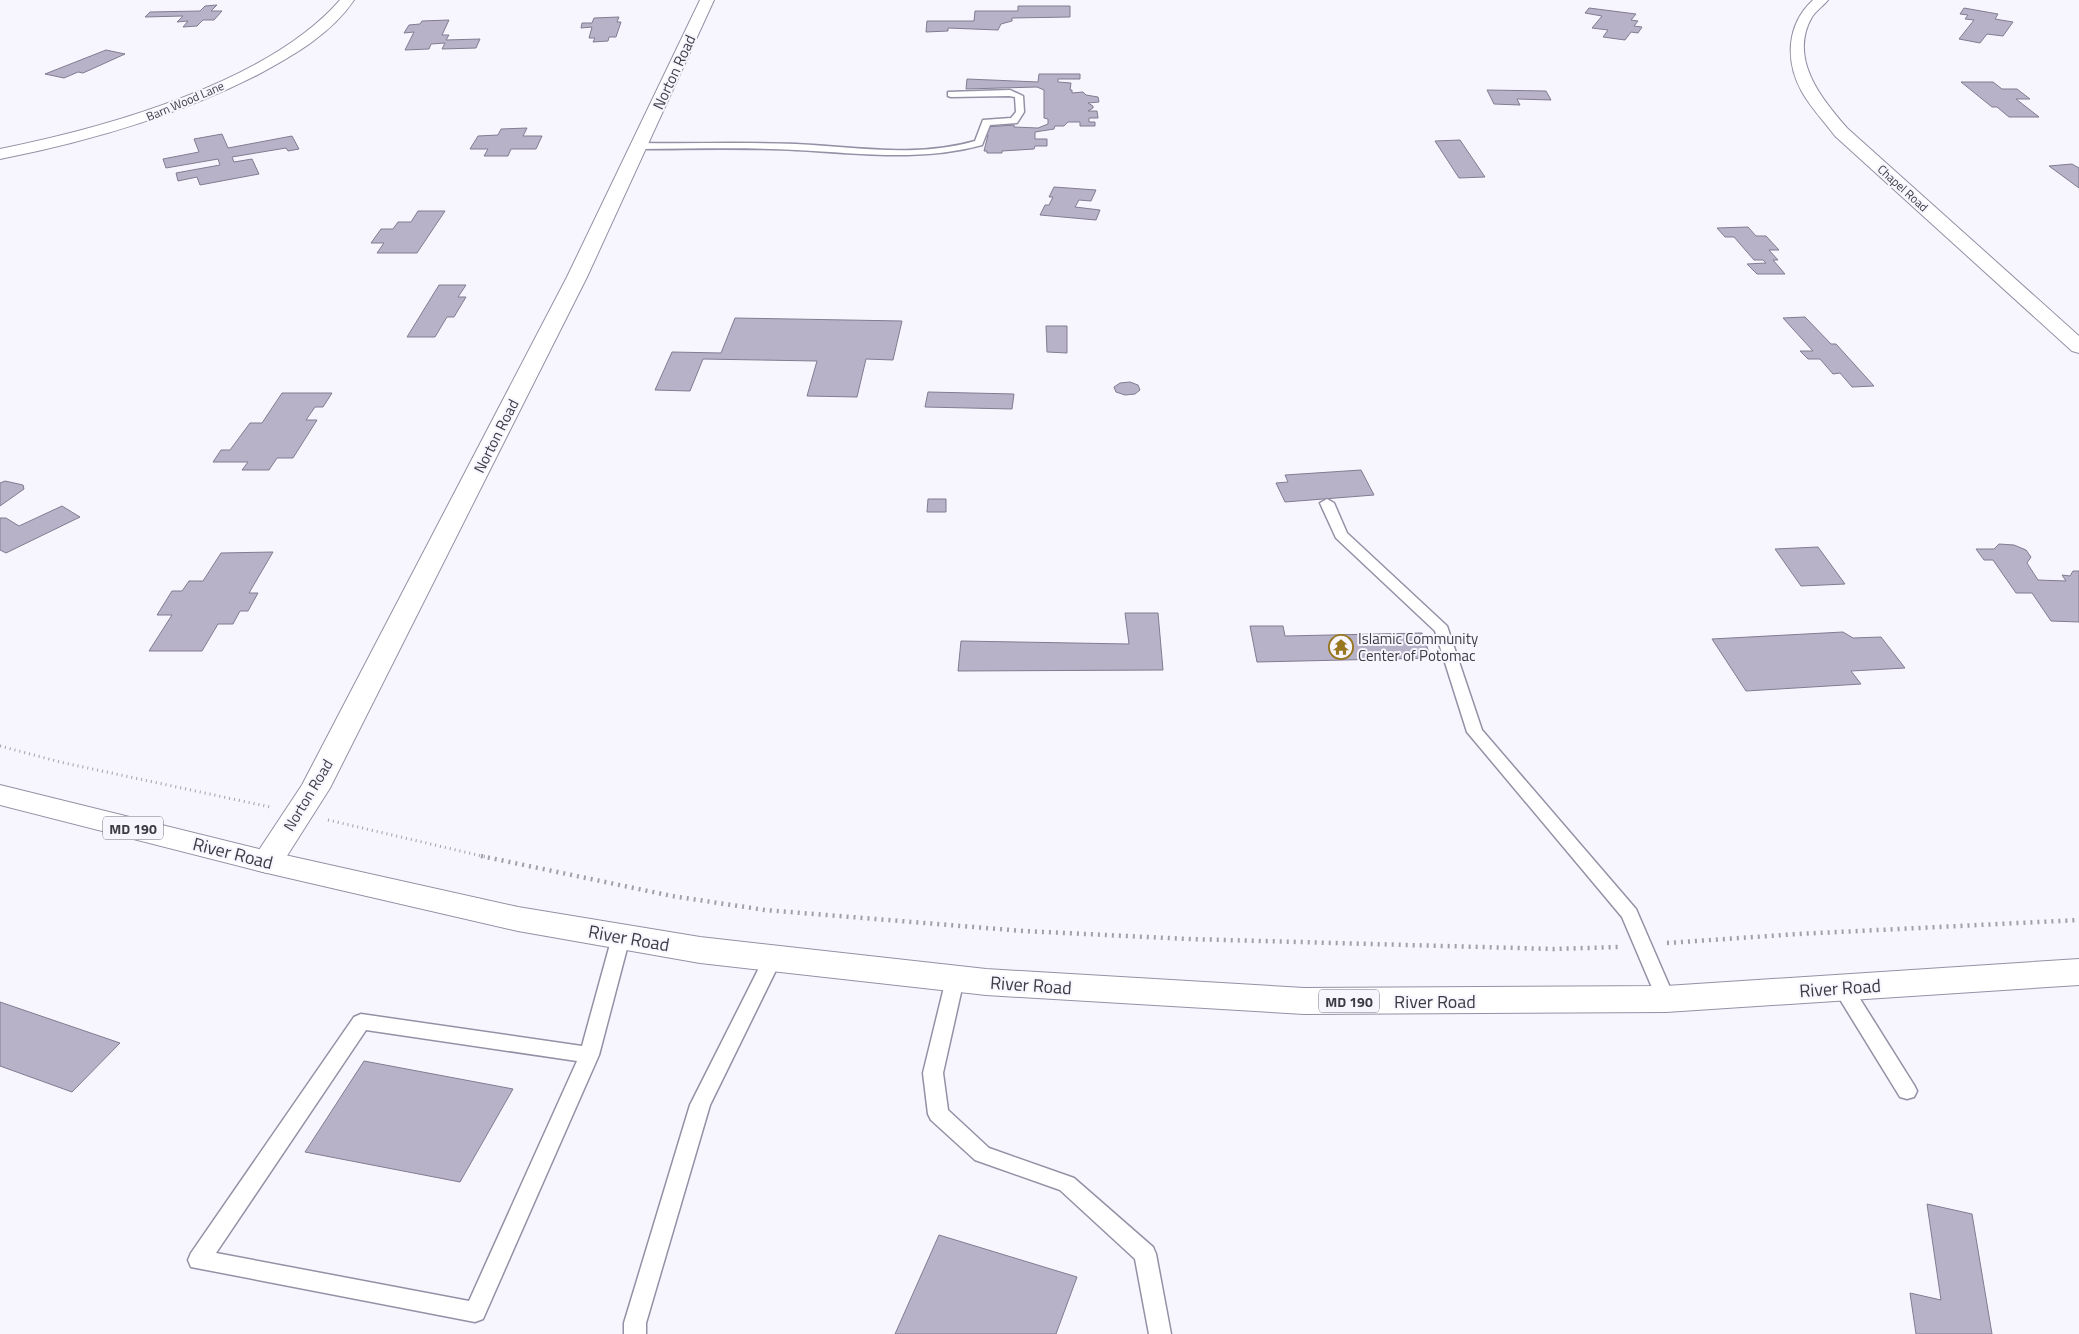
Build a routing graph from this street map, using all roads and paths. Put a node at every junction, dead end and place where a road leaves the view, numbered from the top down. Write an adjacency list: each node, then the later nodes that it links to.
1 (347, 0): 6 (street, Barn Wood Lane)
2 (707, 0): 5 (street, Norton Road)
3 (1821, 0): 7 (street, Chapel Road)
4 (951, 94): 5 (lane)
5 (639, 146): 11 (street, Norton Road)
6 (0, 154)
7 (2079, 347)
8 (1328, 503): 15 (lane)
9 (0, 746): 11 (path)
10 (0, 795): 12 (street, River Road / MD 190)
11 (299, 813): 12 (street, Norton Road); 15 (path)
12 (266, 862): 14 (street, River Road / MD 190)
13 (2079, 920): 15 (path)
14 (621, 937): 16 (street, River Road / MD 190); 21 (lane)
15 (1643, 945): 20 (lane)
16 (773, 958): 18 (street, River Road / MD 190); 23 (lane)
17 (2079, 972): 19 (street, River Road / MD 190)
18 (955, 979): 20 (street, River Road / MD 190); 24 (lane)
19 (1843, 988): 20 (street, River Road / MD 190); 22 (lane)
20 (1666, 1000)
21 (589, 1054): 21 (lane)
22 (1907, 1091)
23 (634, 1334)
24 (1160, 1334)

